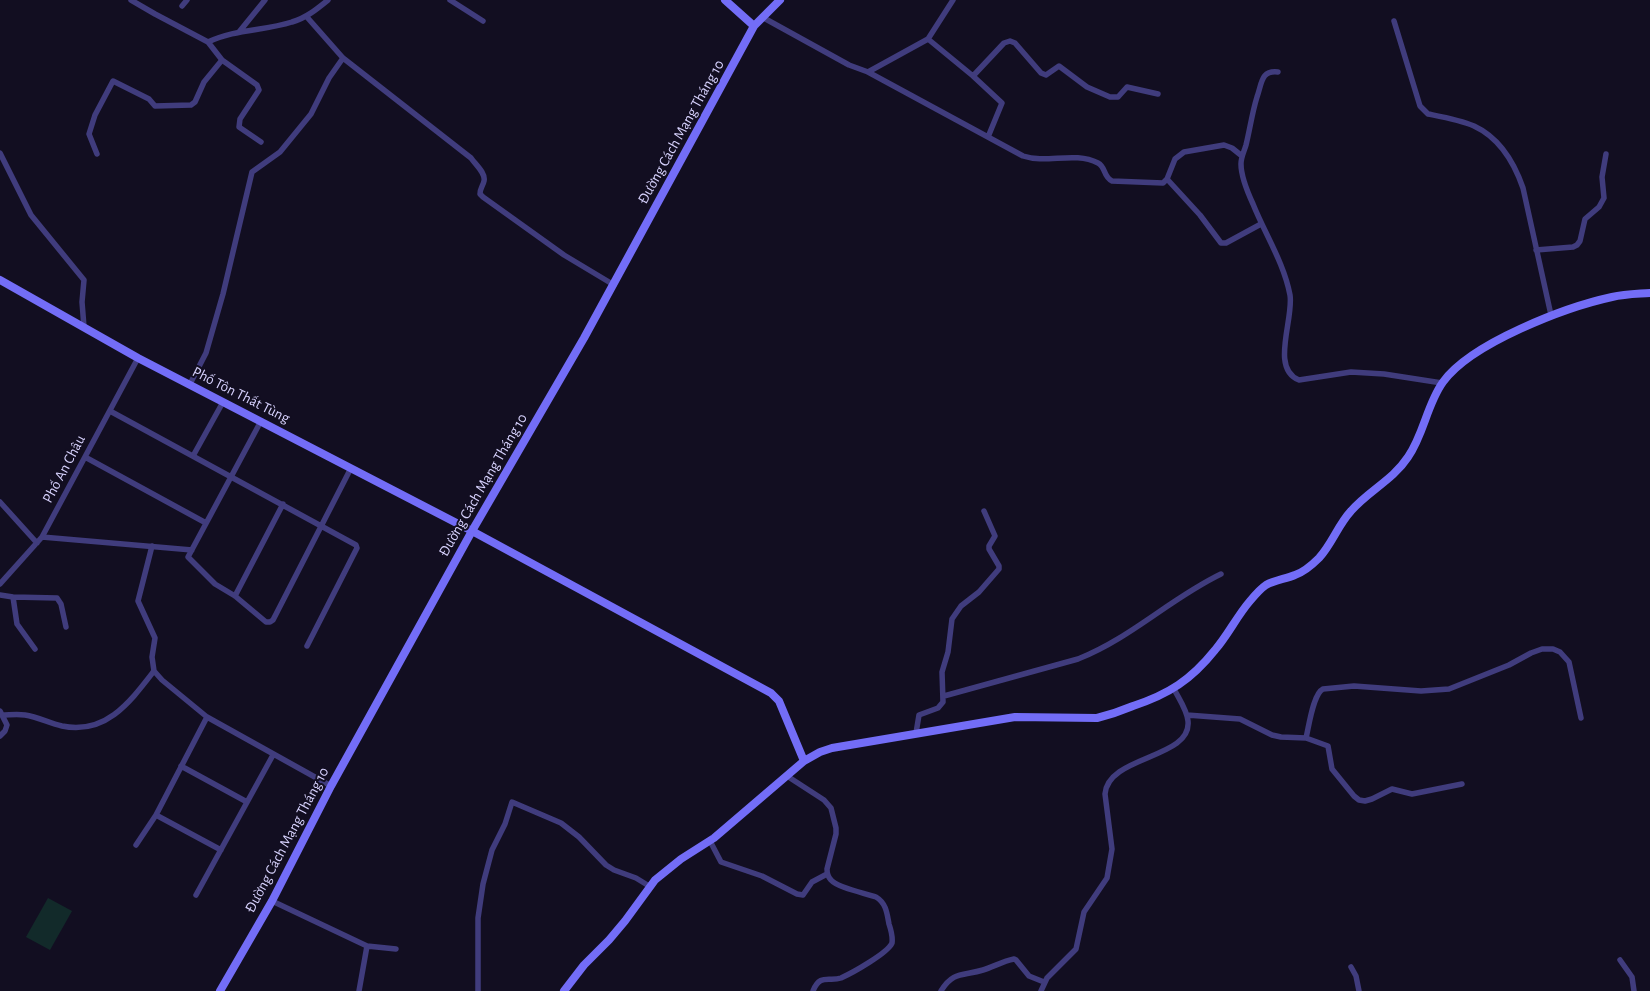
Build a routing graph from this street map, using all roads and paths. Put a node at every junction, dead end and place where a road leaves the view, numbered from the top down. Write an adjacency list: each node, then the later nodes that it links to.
1 (131, 0): 17 (street)
2 (187, 0): 9 (street)
3 (265, 0): 15 (street)
4 (328, 0): 10 (street)
5 (450, 0): 12 (street)
6 (725, 0): 14 (street)
7 (780, 0): 11 (street, Đường Cách Mạng Tháng 10)
8 (953, 0): 16 (street)
9 (182, 6)
10 (306, 16): 15 (street); 18 (street)
11 (762, 17): 14 (street, Đường Cách Mạng Tháng 10); 20 (street)
12 (484, 21)
13 (1394, 21): 32 (street)
14 (754, 26): 34 (street, Đường Cách Mạng Tháng 10)
15 (238, 32): 17 (street)
16 (928, 39): 20 (street); 22 (street)
17 (208, 42): 19 (street)
18 (343, 58): 34 (street); 40 (street)
19 (222, 60): 25 (street); 27 (street)
20 (868, 72): 24 (street)
21 (1278, 72): 29 (street)
22 (973, 76): 23 (street); 24 (street)
23 (1158, 94)
24 (988, 137): 30 (street)
25 (261, 142)
26 (0, 153): 37 (street)
27 (97, 154)
28 (1606, 154): 32 (street)
29 (1242, 156): 30 (street); 31 (street)
30 (1167, 179): 31 (street)
31 (1261, 224): 39 (street)
32 (1536, 250): 36 (street)
33 (0, 280): 37 (street, Phố Tôn Thất Tùng)
34 (614, 285): 53 (street, Đường Cách Mạng Tháng 10)
35 (1650, 293): 36 (street)
36 (1550, 315): 39 (street)
37 (84, 327): 38 (street, Phố Tôn Thất Tùng)
38 (138, 358): 40 (street, Phố Tôn Thất Tùng); 42 (street, Phố An Châu)
39 (1442, 383): 68 (street)
40 (190, 384): 41 (street, Phố Tôn Thất Tùng)
41 (223, 402): 43 (street, Phố Tôn Thất Tùng); 44 (street)
42 (110, 411): 44 (street); 45 (street, Phố An Châu)
43 (261, 421): 46 (street, Phố Tôn Thất Tùng); 47 (street)
44 (193, 456): 47 (street)
45 (85, 458): 51 (street); 54 (street, Phố An Châu)
46 (351, 468): 52 (street); 53 (street, Phố Tôn Thất Tùng)
47 (231, 476): 49 (street); 51 (street)
48 (0, 502): 55 (street)
49 (283, 504): 52 (street); 62 (street)
50 (984, 511): 69 (street)
51 (206, 523): 57 (street)
52 (322, 525): 62 (street); 65 (street)
53 (472, 531): 78 (street, Phố Tôn Thất Tùng); 82 (street, Đường Cách Mạng Tháng 10)
54 (42, 537): 55 (street, Phố An Châu); 56 (street)
55 (37, 543): 59 (street, Phố An Châu)
56 (152, 546): 57 (street); 67 (street)
57 (192, 550): 62 (street)
58 (1221, 574): 69 (street)
59 (2, 577): 60 (street, Phố An Châu)
60 (0, 584)
61 (0, 594): 63 (street)
62 (235, 596)
63 (13, 597): 64 (street); 66 (street)
64 (66, 627)
65 (307, 646)
66 (35, 649)
67 (154, 672): 70 (street); 72 (street)
68 (1174, 689): 71 (street); 74 (street)
69 (944, 696): 74 (street)
70 (1, 713): 75 (street)
71 (1186, 715): 76 (street); 96 (street)
72 (207, 718): 77 (street); 79 (street)
73 (1581, 718): 76 (street)
74 (916, 733): 78 (street)
75 (0, 736)
76 (1306, 738): 81 (street)
77 (273, 755): 82 (street); 83 (street)
78 (804, 761): 80 (street)
79 (181, 766): 83 (street); 84 (street)
80 (786, 776): 85 (street); 88 (street)
81 (1462, 784)
82 (330, 786): 91 (street, Đường Cách Mạng Tháng 10)
83 (247, 802): 87 (street)
84 (156, 815): 86 (street); 87 (street)
85 (710, 841): 88 (street); 89 (street)
86 (136, 845)
87 (221, 850): 90 (street)
88 (828, 874): 101 (street)
89 (649, 886): 99 (street); 100 (street)
90 (196, 895)
91 (272, 901): 92 (street); 97 (street, Đường Cách Mạng Tháng 10)
92 (367, 946): 93 (street); 98 (street)
93 (396, 949)
94 (1620, 960): 105 (street)
95 (1351, 967): 104 (street)
96 (1044, 982): 102 (street); 103 (street)
97 (220, 991)
98 (359, 991)
99 (478, 991)
100 (564, 991)
101 (813, 991)
102 (942, 991)
103 (1041, 991)
104 (1359, 991)
105 (1634, 991)

